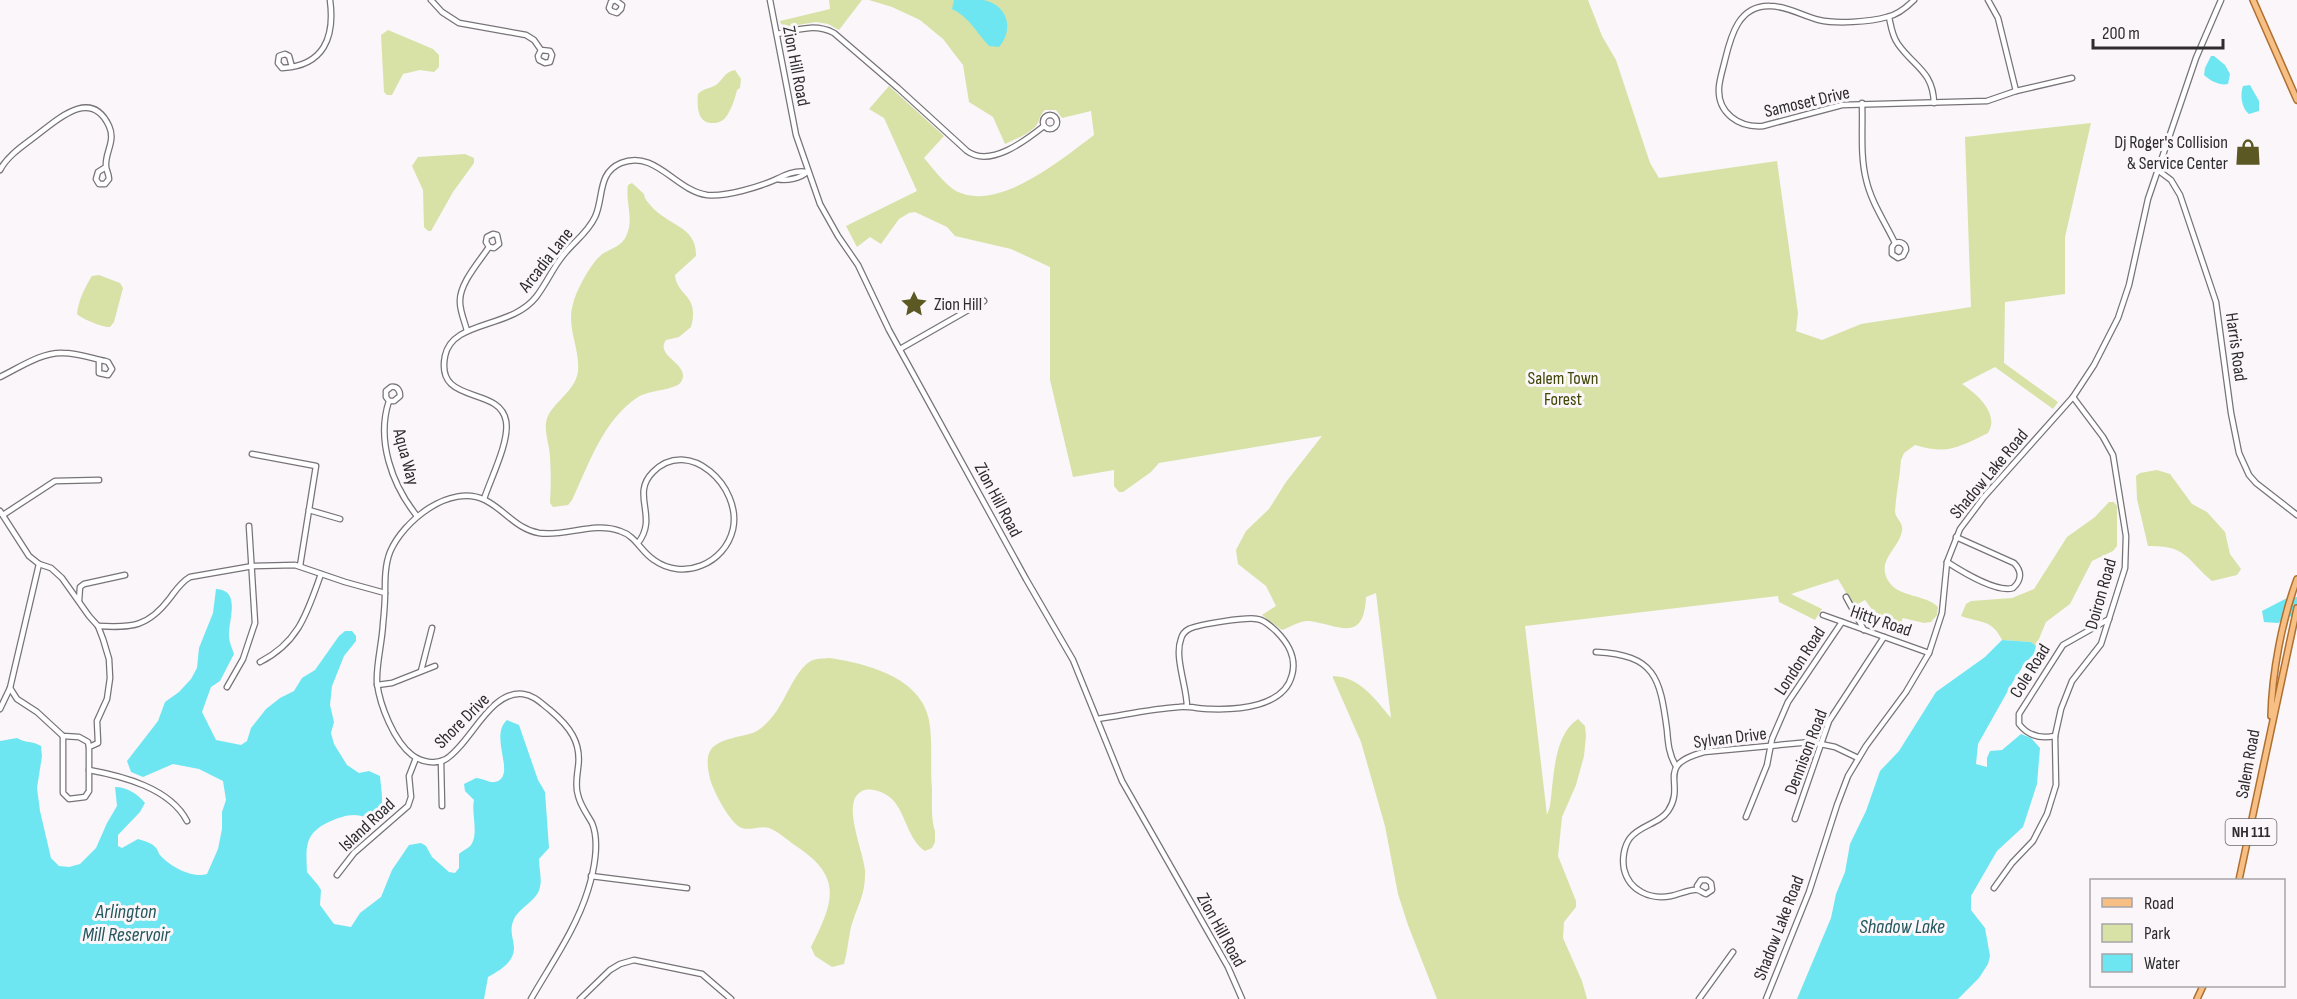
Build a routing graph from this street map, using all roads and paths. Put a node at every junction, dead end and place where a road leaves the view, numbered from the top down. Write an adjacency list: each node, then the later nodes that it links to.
1 (330, 0): 11 (street)
2 (431, 0): 10 (street)
3 (770, 0): 9 (street, Zion Hill Road)
4 (1914, 0): 8 (street, Samoset Drive)
5 (1988, 0): 13 (street)
6 (2221, 0): 20 (street, Shadow Lake Road)
7 (2253, 0): 14 (main road)
8 (1889, 17): 15 (street, Samoset Drive); 16 (street)
9 (777, 34): 17 (street); 21 (street, Zion Hill Road)
10 (541, 50)
11 (292, 67)
12 (2072, 78): 13 (street, Samoset Drive)
13 (2016, 91): 16 (street, Samoset Drive)
14 (2297, 100)
15 (1862, 103): 16 (street, Samoset Drive); 22 (street)
16 (1934, 103)
17 (1044, 126)
18 (106, 167): 19 (street)
19 (0, 170)
20 (2159, 171): 29 (street, Shadow Lake Road); 36 (street, Harris Road)
21 (807, 172): 25 (street, Arcadia Lane); 26 (street, Zion Hill Road)
22 (1895, 243)
23 (489, 247): 25 (street)
24 (984, 301): 26 (street)
25 (467, 331): 33 (street, Arcadia Lane)
26 (900, 349): 70 (street, Zion Hill Road)
27 (99, 360): 28 (street)
28 (0, 377)
29 (2073, 397): 40 (street, Shadow Lake Road); 54 (street, Doiron Road)
30 (389, 401): 37 (street, Aqua Way)
31 (252, 454): 34 (street)
32 (99, 480): 35 (street)
33 (484, 499): 37 (street); 41 (street)
34 (309, 510): 38 (street); 45 (street)
35 (1, 513): 43 (street)
36 (2297, 515)
37 (417, 516): 49 (street, Shore Drive)
38 (340, 519)
39 (249, 526): 44 (street)
40 (1956, 537): 42 (street, Shadow Lake Road); 42 (street)
41 (638, 543): 41 (street)
42 (1947, 562): 61 (street, Shadow Lake Road)
43 (39, 564): 51 (street); 67 (street)
44 (253, 566): 45 (street); 56 (street); 66 (street)
45 (300, 566): 46 (street)
46 (321, 574): 49 (street); 62 (street)
47 (125, 576): 51 (street)
48 (2297, 579): 71 (main road, Salem Road / NH 111)
49 (385, 593): 65 (street, Shore Drive)
50 (1846, 597): 58 (street)
51 (79, 601): 56 (street)
52 (2297, 608): 71 (main road, Salem Road / NH 111)
53 (1823, 615): 55 (street, Hitty Road)
54 (2109, 620): 73 (street, Doiron Road); 73 (street, Cole Road)
55 (1842, 622): 58 (street, Hitty Road); 75 (street, London Road)
56 (98, 626): 76 (street)
57 (432, 628): 64 (street)
58 (1864, 630): 59 (street, Hitty Road)
59 (1884, 637): 61 (street, Hitty Road); 74 (street, Dennison Road)
60 (1596, 651): 80 (street)
61 (1929, 653): 78 (street, Shadow Lake Road)
62 (260, 662)
63 (435, 666): 64 (street)
64 (421, 671): 65 (street)
65 (378, 685): 77 (street, Shore Drive)
66 (227, 687)
67 (10, 688): 69 (street); 72 (street)
68 (1186, 707): 68 (street); 70 (street)
69 (0, 709)
70 (1097, 719): 96 (street, Zion Hill Road)
71 (2271, 724): 88 (main road, Salem Road / NH 111)
72 (63, 736): 76 (street); 81 (street)
73 (2055, 736): 90 (street, Doiron Road)
74 (1821, 743): 75 (street, Sylvan Drive); 78 (street, Sylvan Drive); 85 (street, Dennison Road)
75 (1771, 746): 80 (street, Sylvan Drive); 83 (street, London Road)
76 (89, 747): 81 (street)
77 (416, 758): 79 (street, Shore Drive); 86 (street, Island Road)
78 (1858, 758): 98 (street, Shadow Lake Road)
79 (441, 761): 82 (street); 87 (street, Shore Drive)
80 (1676, 766): 91 (street, Sylvan Drive)
81 (89, 770): 84 (street)
82 (442, 806)
83 (1746, 817)
84 (186, 819)
85 (1795, 819)
86 (337, 875)
87 (591, 876): 89 (street); 93 (street, Shore Drive)
88 (2239, 879)
89 (687, 888)
90 (1994, 888)
91 (1698, 890)
92 (1733, 952): 97 (street)
93 (531, 999)
94 (580, 999): 95 (street)
95 (731, 999)
96 (1242, 999)
97 (1698, 999)
98 (1766, 999)

